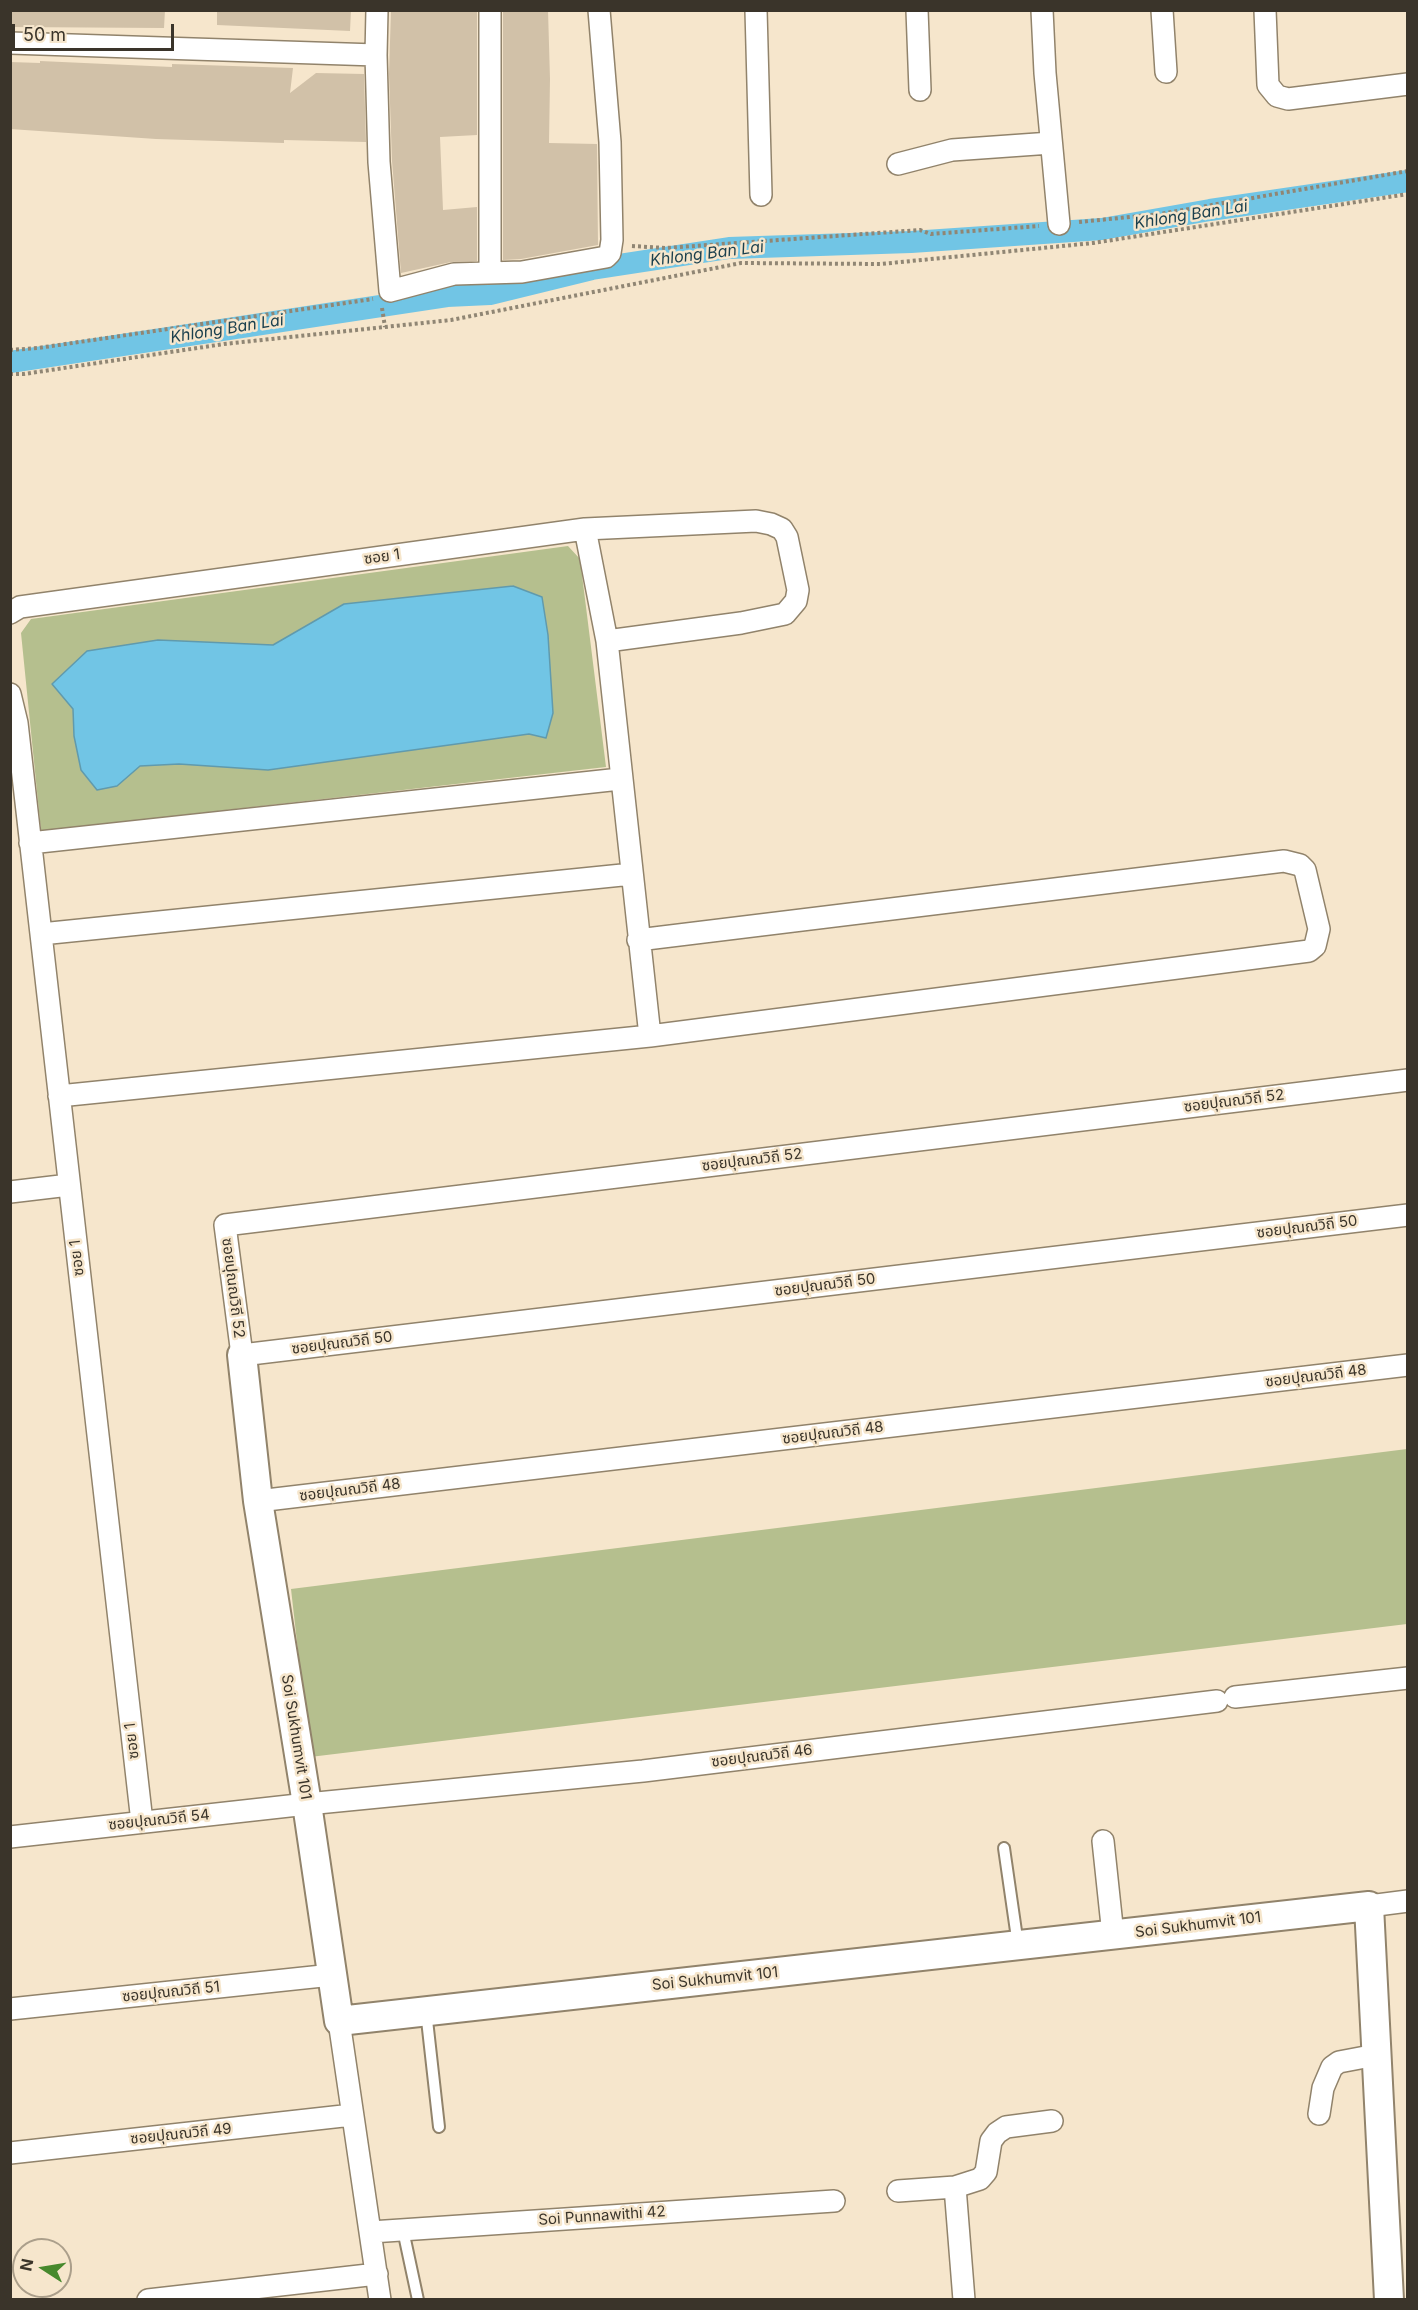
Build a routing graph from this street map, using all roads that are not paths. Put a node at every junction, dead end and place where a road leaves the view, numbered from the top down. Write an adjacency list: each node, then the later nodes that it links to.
1 (377, 10): 10 (street)
2 (490, 10): 18 (street)
3 (598, 10): 18 (street)
4 (756, 10): 16 (street)
5 (917, 10): 13 (street)
6 (1042, 10): 14 (street)
7 (1162, 10): 11 (street)
8 (1265, 10): 12 (street)
9 (10, 43): 10 (street)
10 (376, 55): 18 (street)
11 (1166, 72)
12 (1407, 84)
13 (920, 90)
14 (1051, 143): 15 (street); 17 (street)
15 (898, 164)
16 (761, 195)
17 (1059, 224)
18 (490, 272)
19 (585, 529): 20 (street, ซอย 1); 21 (street); 21 (street, ซอย 1)
20 (10, 613)
21 (607, 641): 24 (street)
22 (10, 694): 23 (street, ซอย 1)
23 (14, 724): 25 (street, ซอย 1)
24 (620, 779): 25 (street); 26 (street)
25 (30, 843): 27 (street, ซอย 1)
26 (632, 874): 27 (street); 28 (street)
27 (41, 934): 31 (street, ซอย 1)
28 (638, 940): 29 (street); 29 (street)
29 (650, 1036): 31 (street)
30 (1407, 1080): 35 (street, ซอยปุณณวิถี 52)
31 (59, 1096): 32 (street, ซอย 1)
32 (69, 1185): 33 (street); 40 (street, ซอย 1)
33 (10, 1192)
34 (1407, 1215): 35 (street, ซอยปุณณวิถี 50)
35 (242, 1354): 37 (street, Soi Sukhumvit 101)
36 (1407, 1365): 37 (street, ซอยปุณณวิถี 48)
37 (258, 1501): 39 (street, Soi Sukhumvit 101)
38 (1407, 1678): 39 (street, ซอยปุณณวิถี 46)
39 (307, 1804): 40 (street, ซอยปุณณวิถี 54); 48 (street, Soi Sukhumvit 101)
40 (142, 1822): 41 (street, ซอยปุณณวิถี 54)
41 (10, 1837)
42 (1103, 1841): 46 (street)
43 (1004, 1848): 47 (lane)
44 (1407, 1902): 45 (street)
45 (1369, 1906): 46 (street, Soi Sukhumvit 101); 52 (street)
46 (1113, 1935): 47 (street, Soi Sukhumvit 101)
47 (1018, 1946): 50 (street, Soi Sukhumvit 101)
48 (332, 1975): 49 (street, ซอยปุณณวิถี 51); 51 (street, Soi Sukhumvit 101)
49 (10, 2009)
50 (426, 2011): 51 (street, Soi Sukhumvit 101); 56 (lane)
51 (339, 2021): 53 (street)
52 (1376, 2055): 54 (street); 69 (street)
53 (352, 2115): 57 (street, ซอยปุณณวิถี 49); 62 (street)
54 (1319, 2115)
55 (1052, 2121): 58 (street)
56 (438, 2127)
57 (10, 2153)
58 (955, 2187): 59 (street); 68 (street)
59 (898, 2191)
60 (834, 2201): 61 (street, Soi Punnawithi 42)
61 (403, 2230): 62 (street, Soi Punnawithi 42); 67 (lane)
62 (371, 2232): 63 (street)
63 (377, 2274): 64 (street); 66 (street)
64 (196, 2297): 65 (street)
65 (148, 2300)
66 (380, 2300)
67 (418, 2300)
68 (964, 2300)
69 (1389, 2300)

